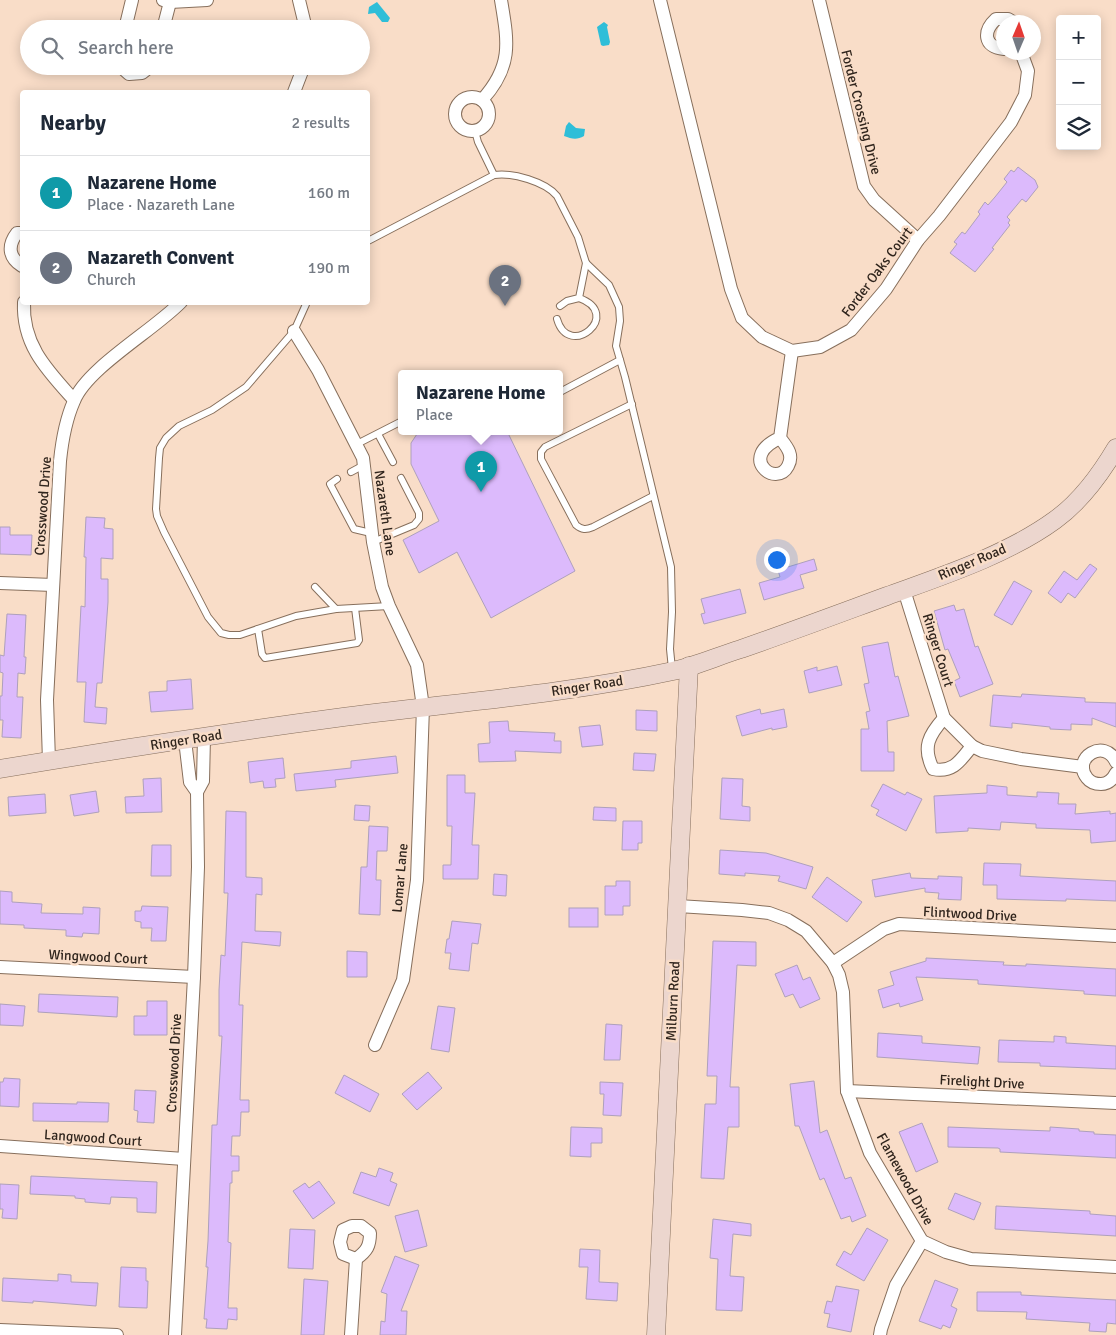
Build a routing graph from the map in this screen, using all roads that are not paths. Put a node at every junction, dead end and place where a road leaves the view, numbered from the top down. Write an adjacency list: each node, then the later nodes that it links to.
1 (132, 0): 9 (street)
2 (207, 0): 7 (street)
3 (299, 0): 11 (street)
4 (501, 0): 16 (street)
5 (660, 0): 31 (street)
6 (819, 0): 21 (street, Forder Crossing Drive)
7 (166, 1): 10 (street)
8 (996, 19): 12 (street)
9 (127, 20)
10 (164, 20)
11 (304, 20)
12 (996, 47)
13 (1024, 60): 21 (street, Forder Oaks Court)
14 (301, 75): 15 (street)
15 (295, 90)
16 (482, 100): 17 (street); 17 (street)
17 (475, 131): 18 (lane)
18 (494, 175): 20 (lane); 22 (lane)
19 (20, 233): 23 (street)
20 (370, 240)
21 (918, 240): 31 (street, Forder Oaks Court)
22 (586, 263): 24 (lane); 32 (lane)
23 (20, 265)
24 (579, 298): 28 (lane); 29 (lane)
25 (24, 305): 34 (street)
26 (178, 305): 34 (street, Crosswood Drive)
27 (306, 305): 30 (lane)
28 (560, 306)
29 (558, 319)
30 (294, 331): 39 (street, Nazareth Lane); 55 (lane)
31 (792, 351): 38 (street)
32 (620, 360): 33 (lane); 35 (lane)
33 (563, 390)
34 (74, 400): 49 (street, Crosswood Drive)
35 (632, 404): 46 (lane); 46 (lane)
36 (398, 423): 37 (lane)
37 (378, 434): 39 (lane); 41 (lane)
38 (780, 438)
39 (355, 444): 42 (street, Nazareth Lane)
40 (1116, 448): 51 (street, Ringer Road)
41 (393, 462)
42 (364, 464): 43 (lane); 47 (street, Nazareth Lane)
43 (351, 472)
44 (401, 478): 47 (lane)
45 (337, 479): 47 (lane)
46 (653, 496): 56 (lane)
47 (372, 537): 52 (street, Nazareth Lane)
48 (0, 583): 49 (street)
49 (53, 585): 62 (street, Crosswood Drive)
50 (315, 587): 54 (lane)
51 (904, 590): 56 (street, Ringer Road); 58 (street, Ringer Court)
52 (389, 606): 53 (lane); 57 (street, Nazareth Lane)
53 (355, 608): 54 (lane); 55 (lane)
54 (336, 609): 55 (lane)
55 (258, 629)
56 (681, 669): 57 (street, Ringer Road); 68 (street, Milburn Road)
57 (423, 707): 59 (street, Ringer Road); 73 (street, Lomar Lane)
58 (944, 718): 61 (street, Ringer Court); 61 (street)
59 (204, 737): 60 (street, Ringer Road); 67 (street, Crosswood Drive)
60 (185, 740): 62 (street, Ringer Road); 67 (street, Crosswood Drive)
61 (972, 746): 64 (street, Ringer Court)
62 (49, 761): 65 (street, Ringer Road)
63 (1116, 762): 64 (street)
64 (1083, 767): 66 (street)
65 (0, 769)
66 (1116, 773)
67 (196, 792): 72 (street, Crosswood Drive)
68 (678, 906): 70 (street, Flamewood Drive); 85 (street, Milburn Road)
69 (1116, 936): 70 (street, Flintwood Drive)
70 (833, 963): 74 (street, Flamewood Drive)
71 (0, 967): 72 (street, Wingwood Court)
72 (194, 976): 77 (street, Crosswood Drive)
73 (375, 1045)
74 (847, 1091): 75 (street, Firelight Drive); 78 (street, Flamewood Drive)
75 (1116, 1103)
76 (0, 1146): 77 (street, Langwood Court)
77 (184, 1159): 83 (street, Crosswood Drive)
78 (922, 1241): 80 (street, Flamewood Drive); 86 (street)
79 (356, 1259): 84 (street)
80 (1116, 1267)
81 (0, 1330): 82 (street)
82 (117, 1335)
83 (175, 1335)
84 (351, 1335)
85 (656, 1335)
86 (880, 1335)

